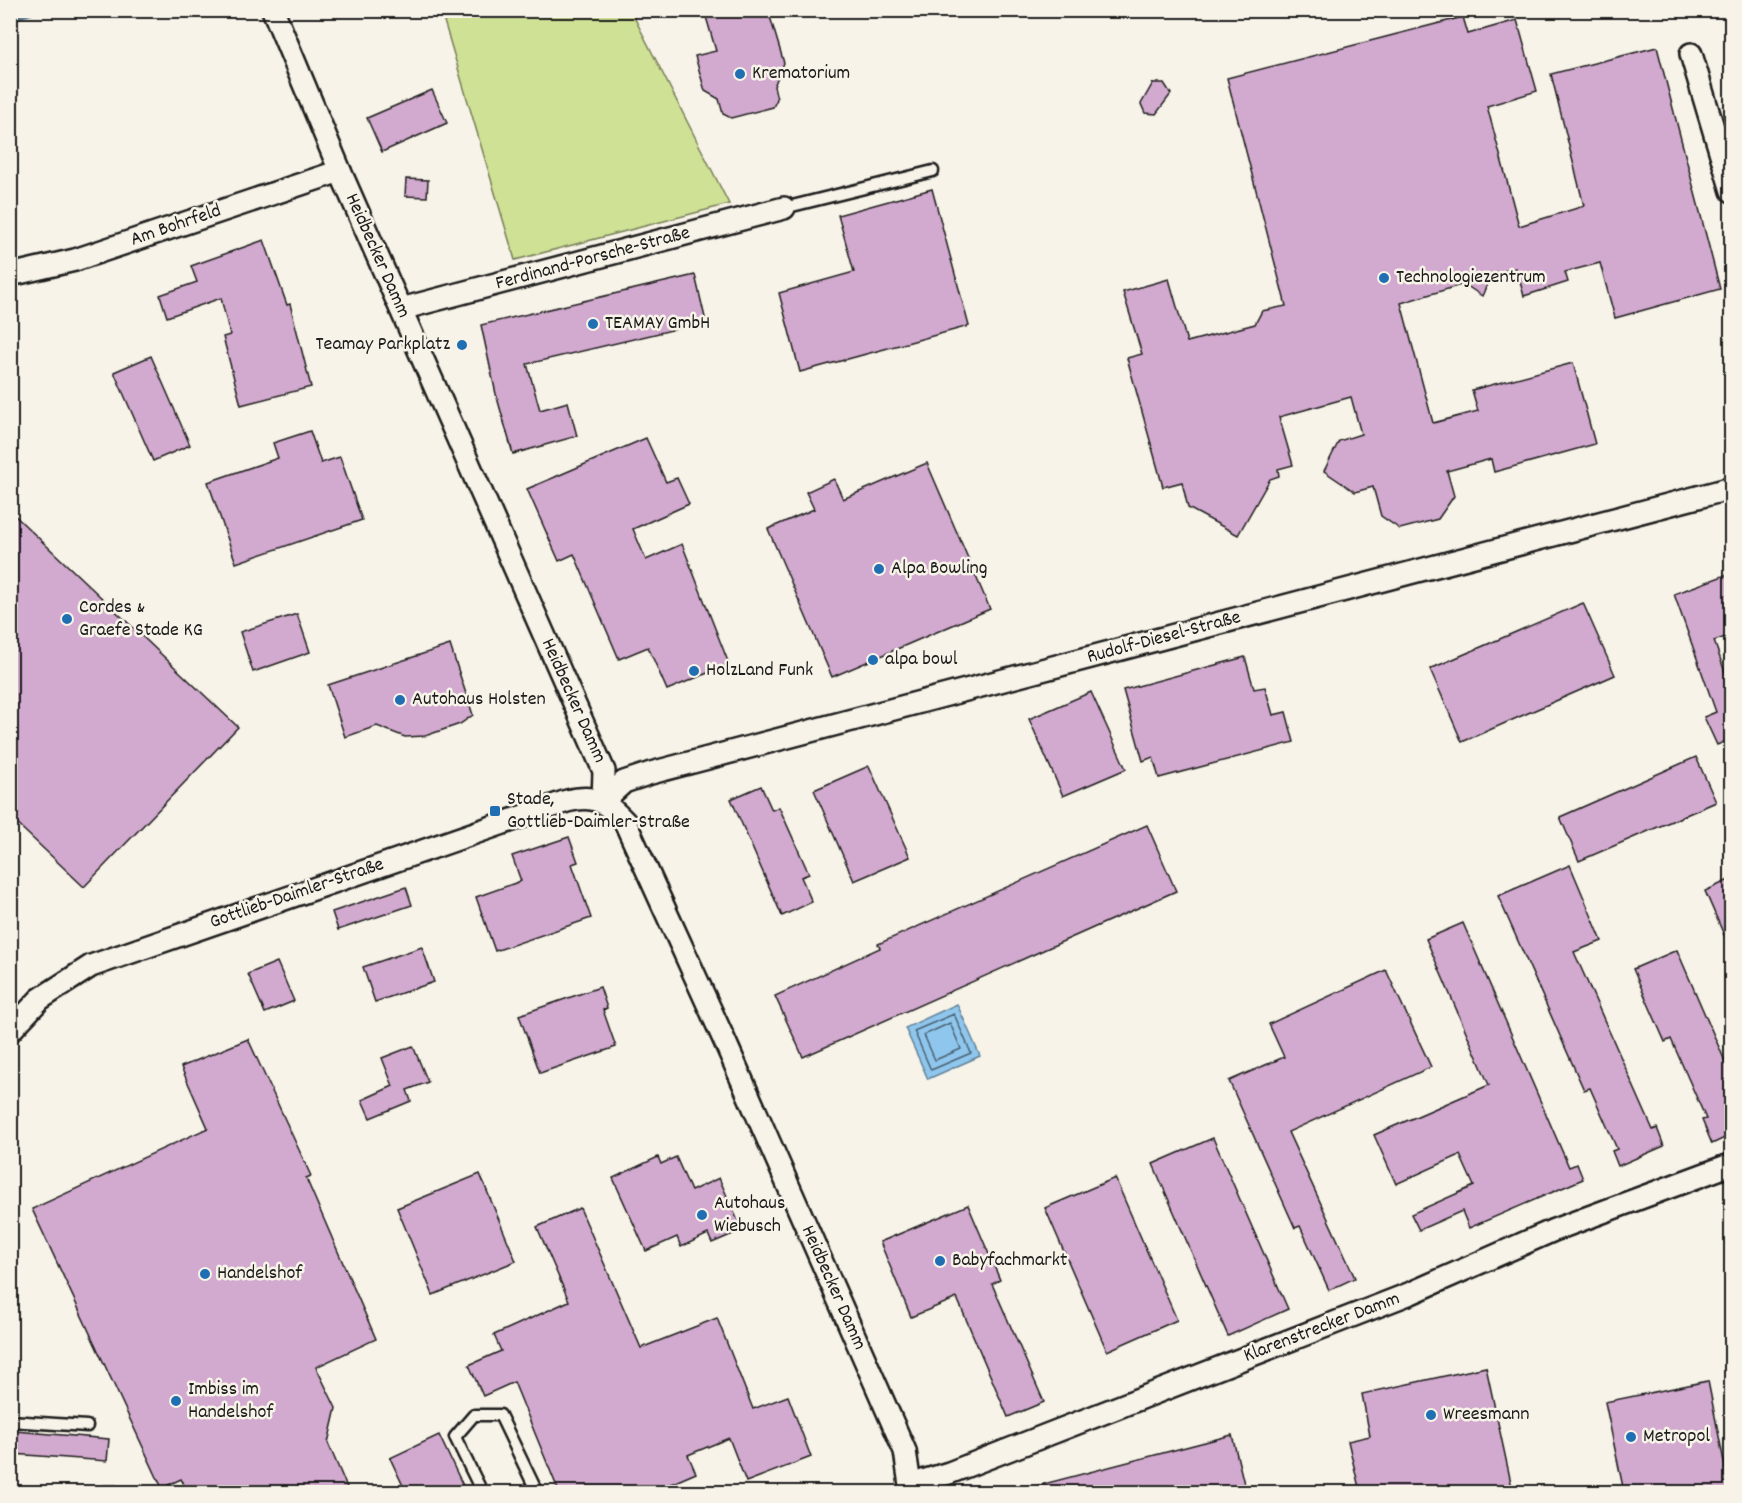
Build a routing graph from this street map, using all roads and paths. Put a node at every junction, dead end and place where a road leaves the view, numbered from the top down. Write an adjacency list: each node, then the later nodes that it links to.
1 (273, 10): 3 (street, Heidbecker Damm)
2 (1691, 54): 5 (street)
3 (340, 171): 7 (street, Am Bohrfeld); 8 (street, Heidbecker Damm)
4 (933, 171): 6 (lane)
5 (1731, 191)
6 (784, 208): 8 (street, Ferdinand-Porsche-Straße)
7 (10, 275)
8 (401, 309): 10 (street, Heidbecker Damm)
9 (1731, 488): 10 (street, Rudolf-Diesel-Straße)
10 (603, 801): 11 (street, Gottlieb-Daimler-Straße); 15 (street, Heidbecker Damm)
11 (10, 1030)
12 (1731, 1164): 15 (street, Klarenstrecker Damm)
13 (10, 1421): 14 (lane)
14 (87, 1426)
15 (909, 1489)
16 (105, 1492): 17 (lane)
17 (115, 1492)
18 (482, 1492): 19 (lane)
19 (537, 1492)

